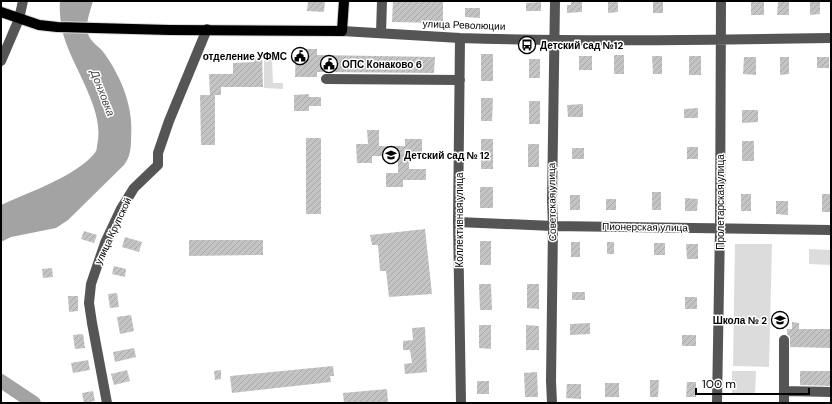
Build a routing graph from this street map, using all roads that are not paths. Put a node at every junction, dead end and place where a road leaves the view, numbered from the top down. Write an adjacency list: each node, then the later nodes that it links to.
1 (23, 1): 7 (street)
2 (344, 1): 9 (main road)
3 (382, 1): 10 (street)
4 (555, 1): 13 (street, Советская улица)
5 (721, 1): 14 (street, Пролетарская улица)
6 (1, 12): 7 (main road, улица Революции)
7 (19, 19): 8 (main road, улица Революции); 15 (street)
8 (207, 30): 9 (main road, улица Революции); 25 (street, улица Крупской)
9 (342, 31): 10 (street, улица Революции)
10 (380, 33): 11 (street, улица Революции)
11 (460, 38): 13 (street, улица Революции); 17 (street, Коллективная улица)
12 (831, 38): 14 (street, улица Революции)
13 (554, 39): 14 (street, улица Революции); 19 (street, Советская улица)
14 (720, 40): 20 (street, Пролетарская улица)
15 (1, 61)
16 (326, 79): 17 (street)
17 (460, 80): 18 (street, Коллективная улица)
18 (458, 222): 19 (street, Пионерская улица); 26 (street, Коллективная улица)
19 (553, 226): 20 (street, Пионерская улица); 27 (street, Советская улица)
20 (720, 228): 21 (street, Пионерская улица); 28 (street, Пролетарская улица)
21 (831, 230)
22 (784, 340): 23 (street)
23 (784, 392): 24 (street); 29 (street)
24 (831, 392)
25 (108, 403)
26 (461, 403)
27 (552, 403)
28 (717, 403)
29 (784, 403)

